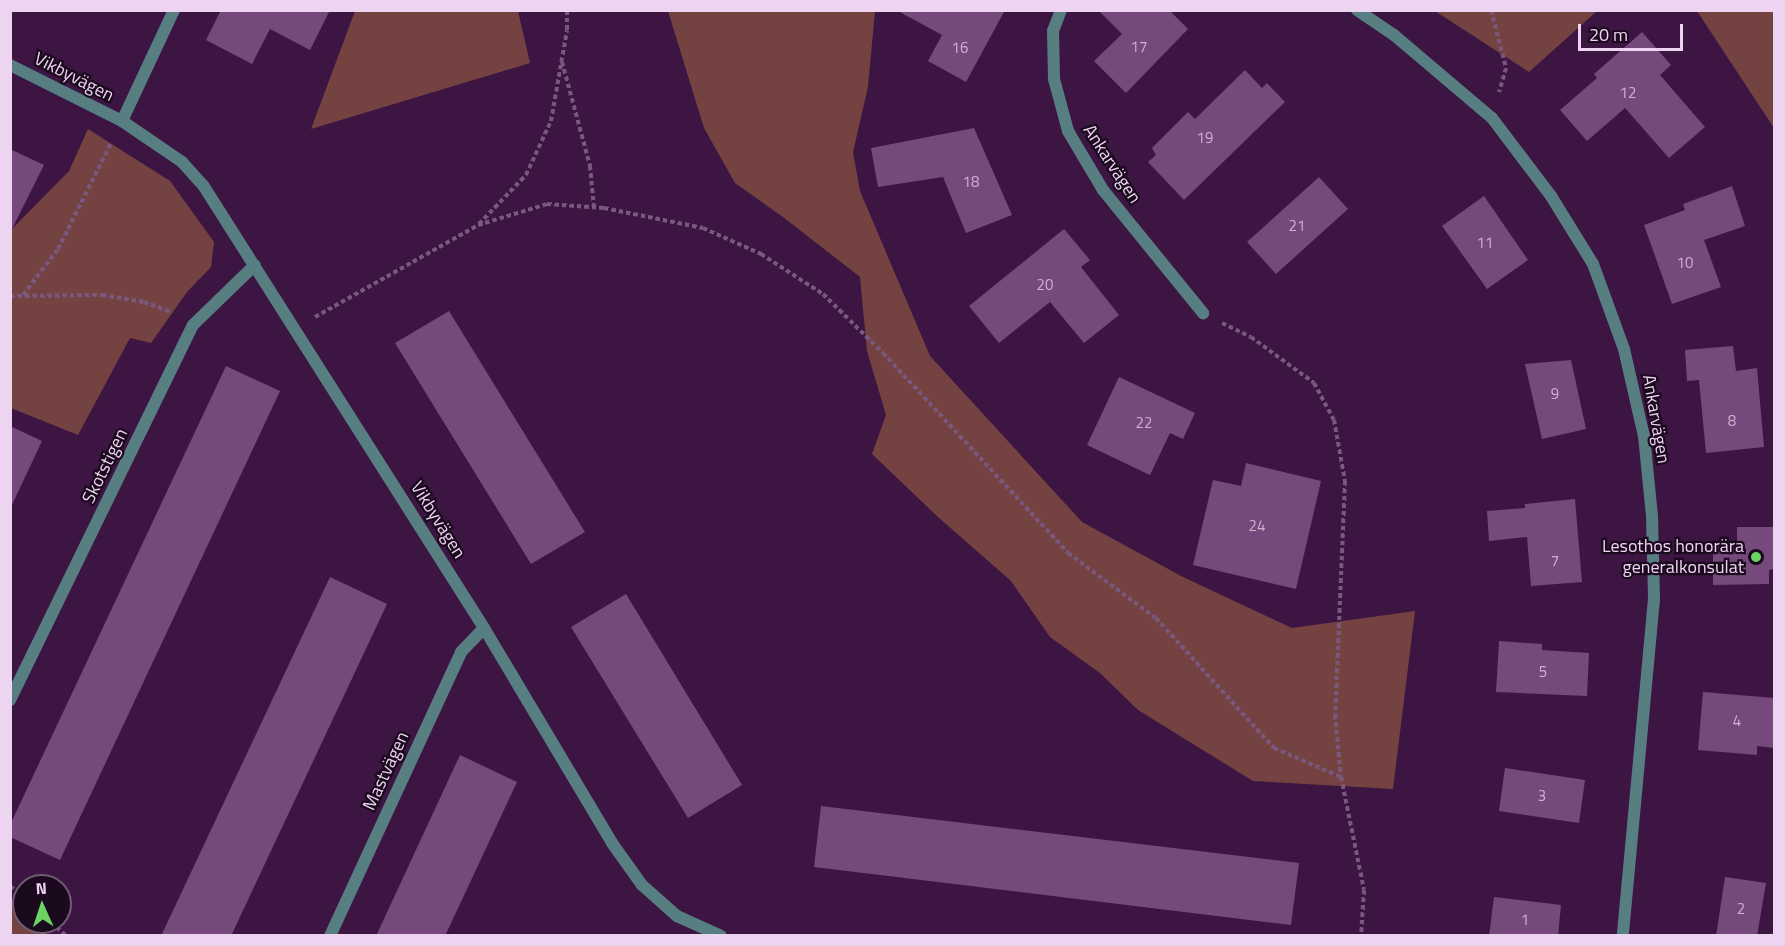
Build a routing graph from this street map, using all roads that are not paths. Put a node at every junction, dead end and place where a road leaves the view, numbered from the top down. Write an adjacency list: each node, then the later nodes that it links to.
1 (174, 10): 5 (street, Vikbyvägen)
2 (1061, 10): 7 (street, Ankarvägen)
3 (1357, 10): 12 (street, Ankarvägen)
4 (10, 64): 5 (street, Vikbyvägen)
5 (122, 121): 6 (street, Vikbyvägen)
6 (255, 266): 8 (street, Vikbyvägen); 9 (street, Skotstigen)
7 (1203, 313)
8 (484, 628): 10 (street, Mastvägen); 11 (street, Vikbyvägen)
9 (10, 700)
10 (330, 936)
11 (721, 936)
12 (1623, 936)

